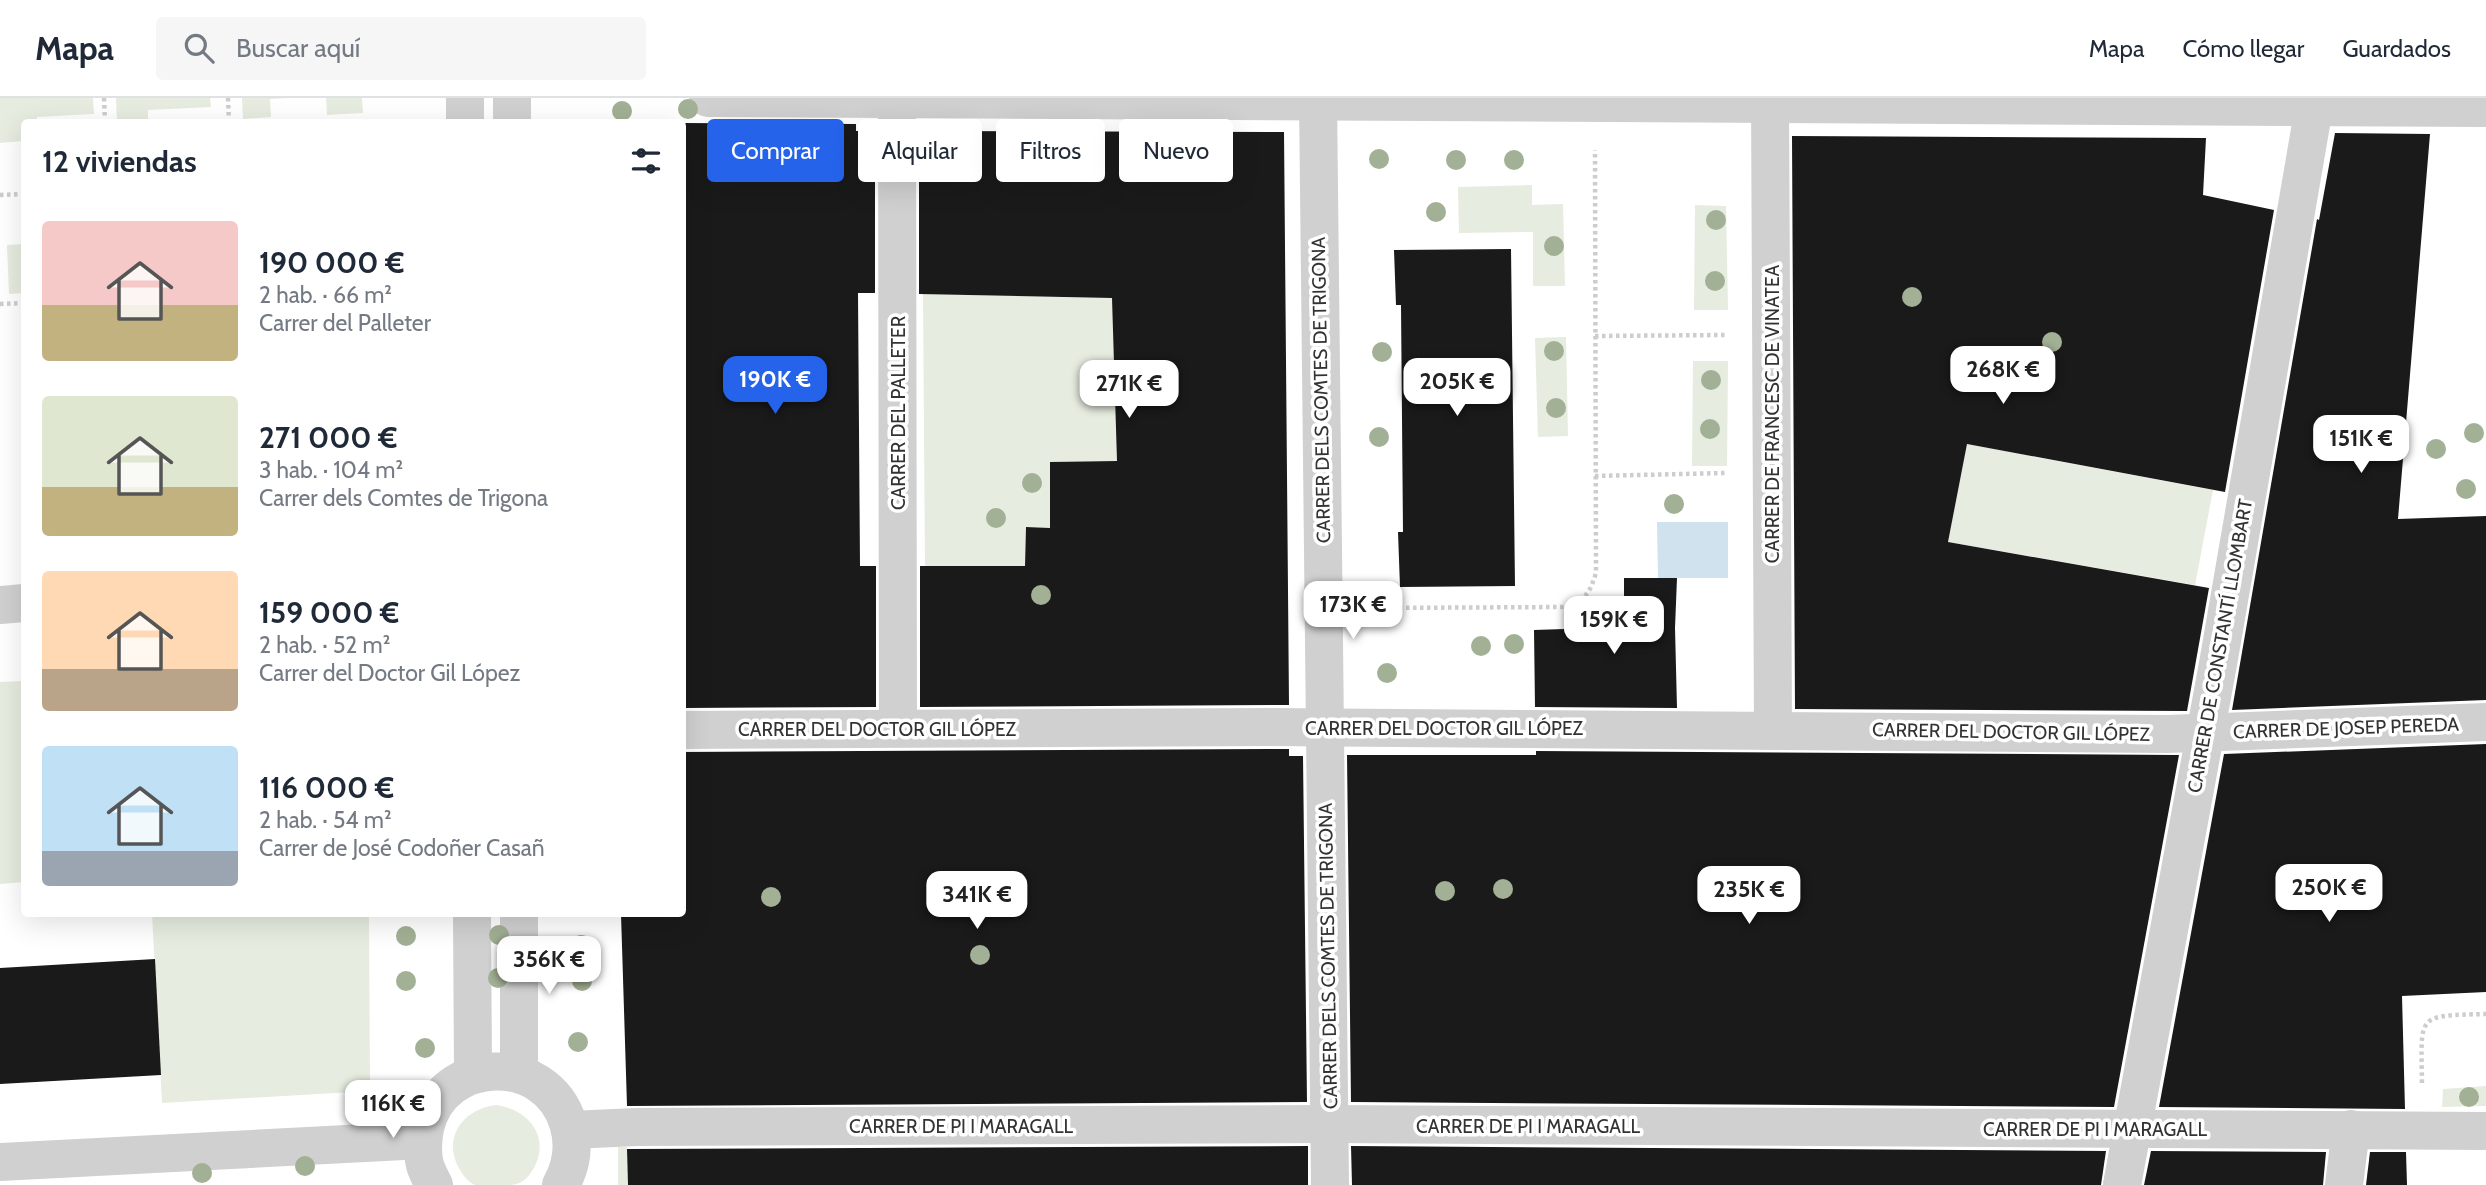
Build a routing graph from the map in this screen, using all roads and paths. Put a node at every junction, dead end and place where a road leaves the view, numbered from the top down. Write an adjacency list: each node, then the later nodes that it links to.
1 (104, 98): 12 (path)
2 (228, 98): 13 (path)
3 (465, 98): 14 (street)
4 (512, 98): 15 (street)
5 (708, 98): 6 (street)
6 (897, 99): 7 (street); 30 (street, CARRER DEL PALLETER)
7 (1318, 100): 8 (street); 29 (street, CARRER DELS COMTES DE TRIGONA)
8 (1770, 101): 9 (street); 32 (street, CARRER DE FRANCESC DE VINATEA)
9 (2272, 102): 10 (street)
10 (2314, 107): 11 (street); 33 (street, CARRER DE CONSTANTÍ LLOMBART)
11 (2486, 108)
12 (105, 119)
13 (229, 119)
14 (466, 119)
15 (512, 119)
16 (1595, 147): 22 (path)
17 (21, 194): 18 (path)
18 (0, 195)
19 (21, 303): 20 (path)
20 (0, 304)
21 (1735, 334): 22 (path)
22 (1595, 336): 24 (path)
23 (1735, 473): 24 (path)
24 (1595, 476): 27 (path)
25 (21, 603): 26 (street)
26 (0, 605)
27 (1367, 608)
28 (2486, 722): 33 (street, CARRER DE JOSEP PEREDA)
29 (1325, 727): 30 (street, CARRER DEL DOCTOR GIL LÓPEZ); 32 (street, CARRER DEL DOCTOR GIL LÓPEZ); 40 (street, CARRER DELS COMTES DE TRIGONA)
30 (898, 728): 31 (street, CARRER DEL DOCTOR GIL LÓPEZ)
31 (686, 730)
32 (1773, 730): 33 (street, CARRER DEL DOCTOR GIL LÓPEZ)
33 (2205, 734): 43 (street, CARRER DE CONSTANTÍ LLOMBART)
34 (472, 917): 37 (street)
35 (519, 917): 38 (street)
36 (2486, 1014): 39 (path)
37 (473, 1074): 38 (street); 45 (street)
38 (519, 1074): 42 (street)
39 (2422, 1095)
40 (1330, 1124): 42 (street, CARRER DE PI I MARAGALL); 43 (street, CARRER DE PI I MARAGALL); 49 (street, CARRER DELS COMTES DE TRIGONA)
41 (2351, 1129): 43 (street, CARRER DE PI I MARAGALL); 44 (street, CARRER DE PI I MARAGALL); 51 (street)
42 (570, 1130): 48 (street)
43 (2132, 1130): 50 (street, CARRER DE CONSTANTÍ LLOMBART)
44 (2486, 1131)
45 (423, 1140): 46 (street); 47 (street)
46 (0, 1162)
47 (434, 1185)
48 (561, 1185)
49 (1330, 1185)
50 (2122, 1185)
51 (2344, 1185)

